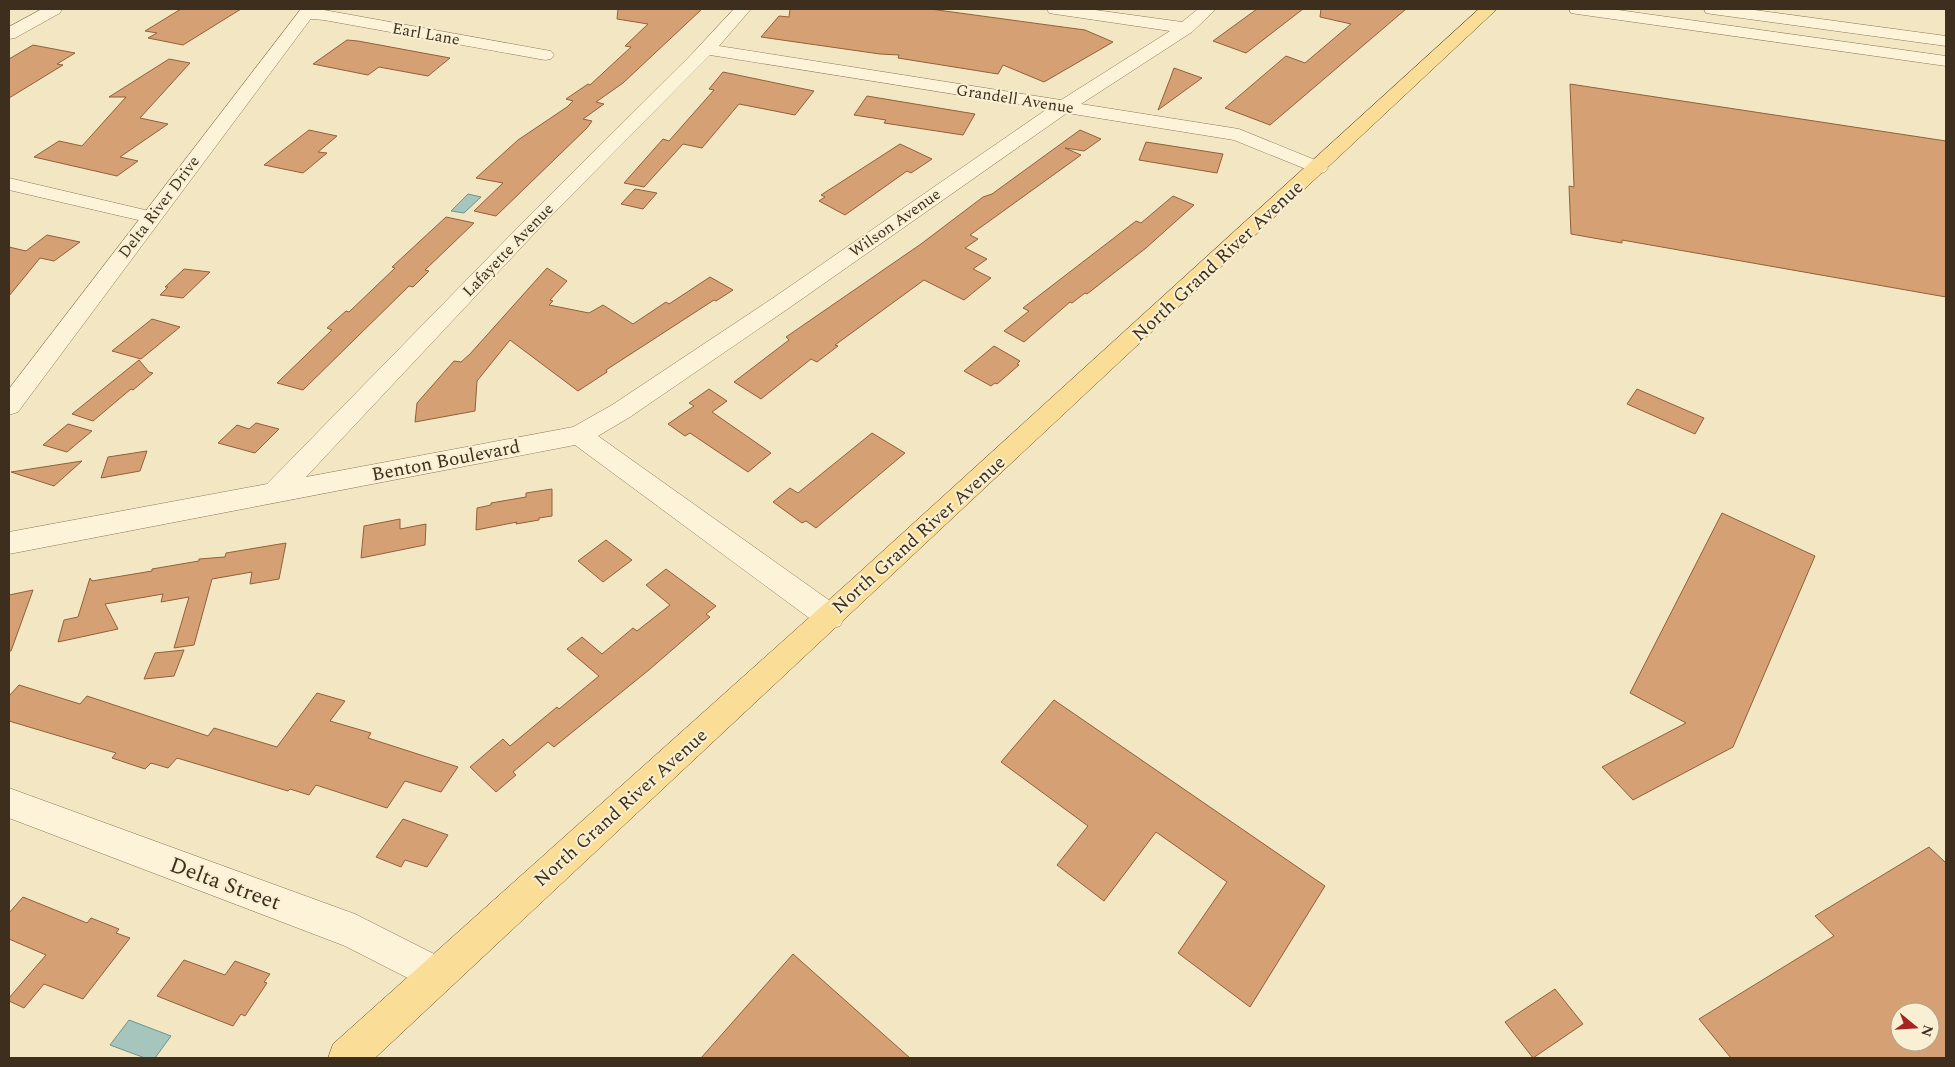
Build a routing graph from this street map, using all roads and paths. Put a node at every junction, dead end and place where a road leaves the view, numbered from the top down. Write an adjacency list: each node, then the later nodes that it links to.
1 (54, 9): 11 (street)
2 (743, 9): 14 (street, Lafayette Avenue)
3 (1055, 9): 10 (street)
4 (1208, 9): 10 (street, Wilson Avenue)
5 (1489, 9): 18 (main road, North Grand River Avenue)
6 (1576, 9): 13 (street)
7 (1712, 9): 9 (street)
8 (308, 11): 15 (street, Earl Lane); 20 (street, Delta River Drive)
9 (1820, 24): 12 (street); 13 (street)
10 (1186, 28): 17 (street, Wilson Avenue)
11 (9, 34)
12 (1946, 41)
13 (1826, 44): 16 (street)
14 (707, 49): 17 (street, Grandell Avenue); 23 (street, Lafayette Avenue)
15 (545, 55)
16 (1946, 62)
17 (1063, 107): 18 (street, Grandell Avenue); 22 (street, Wilson Avenue)
18 (1318, 168): 25 (main road, North Grand River Avenue)
19 (9, 184): 20 (street)
20 (151, 217): 21 (street, Delta River Drive)
21 (9, 406)
22 (579, 435): 23 (street, Benton Boulevard); 25 (street)
23 (275, 493): 24 (street, Benton Boulevard)
24 (9, 543)
25 (830, 617): 27 (main road, North Grand River Avenue)
26 (9, 803): 27 (street, Delta Street)
27 (438, 975): 28 (main road, North Grand River Avenue)
28 (347, 1058)

